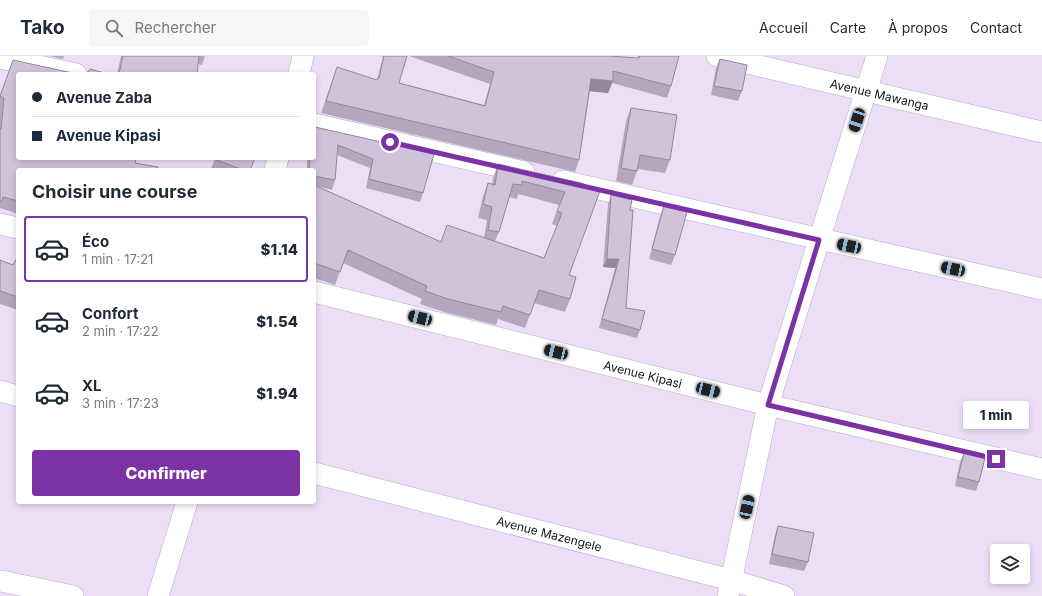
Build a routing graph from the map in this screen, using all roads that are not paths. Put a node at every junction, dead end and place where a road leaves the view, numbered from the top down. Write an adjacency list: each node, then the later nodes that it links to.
1 (303, 56): 6 (street)
2 (716, 56): 7 (street, Avenue Mawanga)
3 (877, 56): 7 (street)
4 (0, 58): 5 (street)
5 (66, 72)
6 (299, 72)
7 (866, 91): 9 (street, Avenue Mawanga); 12 (street)
8 (316, 124): 12 (street)
9 (1042, 132)
10 (0, 224): 11 (street)
11 (16, 228)
12 (819, 240): 13 (street); 17 (street)
13 (1042, 289)
14 (316, 292): 17 (street, Avenue Kipasi)
15 (0, 391): 16 (street)
16 (16, 395)
17 (768, 405): 18 (street, Avenue Kipasi); 22 (street)
18 (1042, 469)
19 (316, 474): 22 (street, Avenue Mazengele)
20 (186, 504): 24 (street)
21 (1, 581): 23 (street)
22 (730, 588): 25 (street, Avenue Mazengele)
23 (73, 596)
24 (158, 596)
25 (784, 596)

